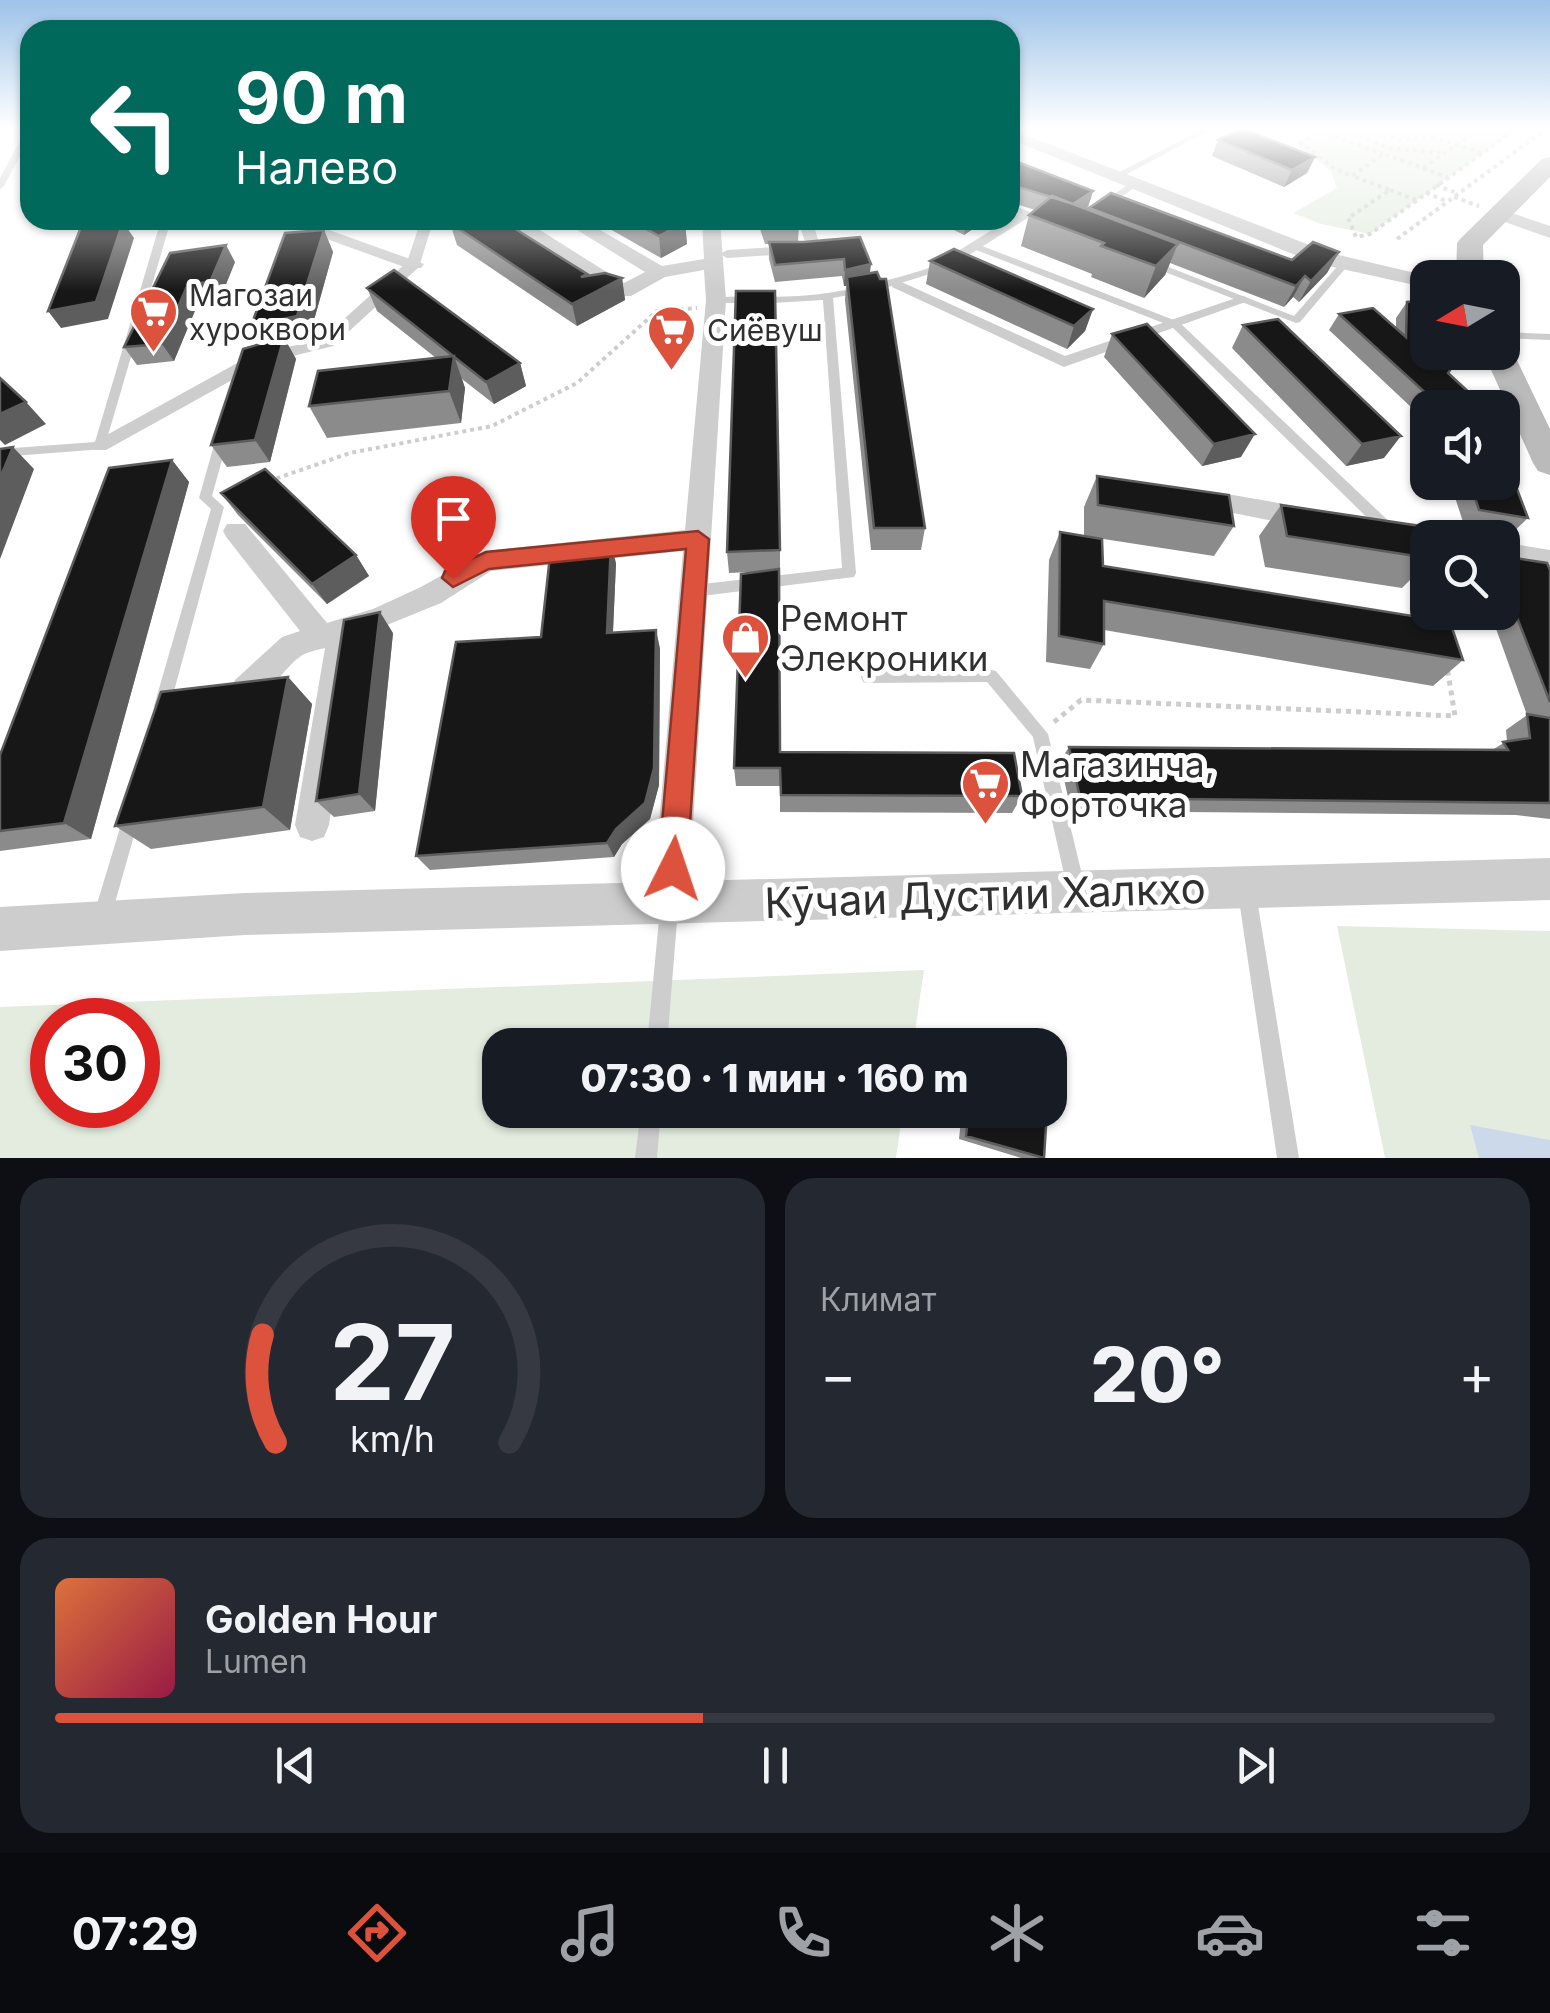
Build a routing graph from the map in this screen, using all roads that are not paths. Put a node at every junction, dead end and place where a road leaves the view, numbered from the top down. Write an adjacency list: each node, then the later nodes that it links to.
1 (1124, 183): 5 (lane)
2 (1138, 183): 23 (street)
3 (1529, 183): 6 (main road)
4 (1020, 211): 7 (lane)
5 (1095, 211)
6 (1497, 213): 18 (street); 22 (main road)
7 (1027, 214): 8 (street); 9 (lane)
8 (1020, 218)
9 (1054, 225)
10 (163, 230): 39 (lane)
11 (318, 230): 24 (street)
12 (424, 230): 24 (street)
13 (527, 230): 26 (street)
14 (587, 230): 26 (street)
15 (714, 230): 20 (street)
16 (809, 230): 20 (street)
17 (1000, 230): 19 (street)
18 (1550, 232)
19 (974, 246): 25 (street); 32 (lane)
20 (721, 258): 26 (street); 31 (street)
21 (1138, 258): 30 (lane)
22 (1470, 260)
23 (1345, 263): 27 (street); 30 (lane)
24 (414, 264): 39 (street)
25 (936, 269): 28 (lane)
26 (659, 272)
27 (1410, 277)
28 (897, 284): 29 (lane); 32 (street)
29 (828, 296): 31 (lane); 49 (lane)
30 (1244, 300): 32 (street)
31 (716, 305): 46 (street)
32 (1174, 324): 44 (lane)
33 (1520, 336): 34 (lane)
34 (1550, 337)
35 (1506, 370): 41 (main road)
36 (243, 378): 37 (lane)
37 (237, 395)
38 (224, 430): 53 (lane)
39 (100, 446): 40 (lane)
40 (0, 453)
41 (1550, 463)
42 (1227, 503): 44 (street)
43 (236, 531): 50 (street)
44 (1392, 533): 45 (street)
45 (1410, 536)
46 (698, 539): 49 (street); 50 (street)
47 (1520, 555): 48 (street)
48 (1550, 560)
49 (694, 591): 59 (street)
50 (332, 633): 52 (street); 55 (street)
51 (868, 677): 58 (lane)
52 (246, 689)
53 (156, 730)
54 (135, 804): 60 (lane)
55 (312, 825)
56 (1550, 880): 57 (street, Кӯчаи Дустии Халкхо)
57 (1246, 888): 58 (street, Кӯчаи Дустии Халкхо); 65 (lane)
58 (1078, 892): 59 (street, Кӯчаи Дустии Халкхо)
59 (670, 903): 60 (street, Кӯчаи Дустии Халкхо); 62 (lane)
60 (100, 923): 61 (street, Кӯчаи Дустии Халкхо)
61 (0, 929)
62 (659, 1028)
63 (649, 1128): 64 (lane)
64 (646, 1158)
65 (1288, 1158)

